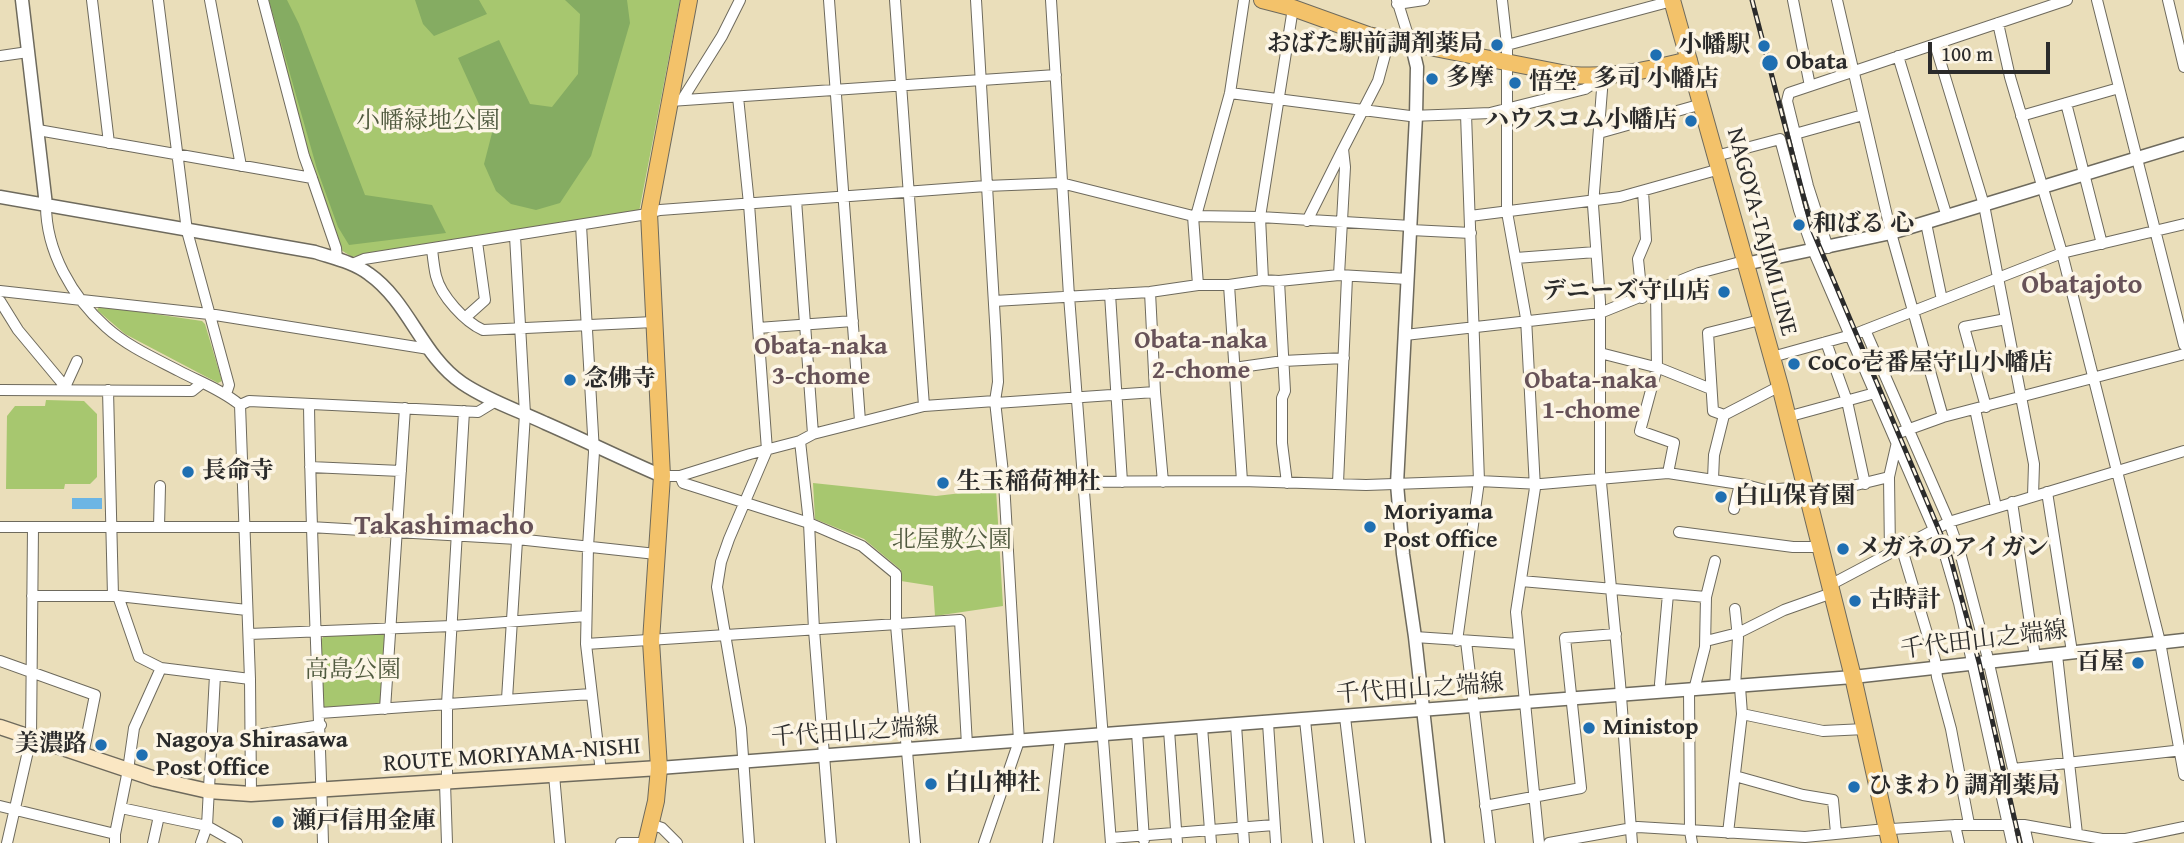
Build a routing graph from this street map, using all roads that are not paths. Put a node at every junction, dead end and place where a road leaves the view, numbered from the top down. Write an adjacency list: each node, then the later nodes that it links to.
1 (22, 0): 29 (street)
2 (92, 0): 58 (street)
3 (158, 0): 61 (street)
4 (210, 0): 64 (street)
5 (262, 0): 66 (street)
6 (689, 0): 46 (main road)
7 (740, 0): 46 (street)
8 (829, 0): 42 (street)
9 (895, 0): 39 (street)
10 (976, 0): 38 (street)
11 (1051, 0): 36 (street)
12 (1244, 0): 43 (street)
13 (1262, 0): 23 (main road)
14 (1424, 0): 22 (street)
15 (1502, 0): 27 (street)
16 (1793, 0): 40 (street)
17 (1837, 0): 35 (street)
18 (2067, 0): 24 (street)
19 (2097, 0): 41 (street)
20 (2168, 0): 34 (street)
21 (1672, 1): 27 (street); 32 (main road, NAGOYA-TAJIMI LINE)
22 (1397, 2): 28 (street)
23 (1293, 8): 25 (main road); 45 (street)
24 (1998, 23): 26 (street); 54 (street)
25 (1389, 40): 28 (main road); 50 (street)
26 (1936, 44): 31 (street); 78 (street)
27 (1507, 45): 33 (street)
28 (1412, 46): 33 (main road); 53 (street)
29 (29, 52): 30 (street); 55 (street)
30 (0, 56)
31 (1898, 56): 35 (street); 83 (street)
32 (1691, 60): 37 (main road); 48 (main road, NAGOYA-TAJIMI LINE)
33 (1507, 63): 37 (main road); 49 (street)
34 (2184, 67)
35 (1854, 71): 40 (street); 52 (street)
36 (1056, 75): 38 (street); 67 (street)
37 (1603, 77): 49 (street); 56 (street)
38 (981, 80): 39 (street); 68 (street)
39 (901, 86): 42 (street); 71 (street)
40 (1810, 86): 57 (street)
41 (2119, 88): 47 (street); 62 (street)
42 (835, 90): 44 (street); 72 (street)
43 (1230, 93): 45 (street); 81 (street)
44 (738, 97): 46 (street); 76 (street)
45 (1279, 99): 50 (street); 84 (street)
46 (676, 101): 80 (main road)
47 (2066, 103): 54 (street); 65 (street)
48 (1702, 104): 56 (street); 63 (main road, NAGOYA-TAJIMI LINE)
49 (1507, 109): 51 (street); 79 (street)
50 (1363, 110): 53 (street); 60 (street)
51 (1466, 114): 53 (street); 82 (street)
52 (1863, 115): 57 (street); 94 (street)
53 (1416, 116): 90 (street)
54 (2021, 116): 69 (street)
55 (38, 131): 58 (street); 77 (street)
56 (1599, 133): 75 (street)
57 (1796, 134): 98 (street)
58 (109, 143): 61 (street)
59 (2184, 144): 62 (street)
60 (1343, 149): 85 (street); 86 (street)
61 (177, 155): 64 (street); 91 (street)
62 (2137, 159): 65 (street); 92 (street)
63 (1718, 163): 70 (street); 100 (street); 105 (main road, NAGOYA-TAJIMI LINE)
64 (241, 166): 66 (street)
65 (2085, 175): 69 (street); 97 (street)
66 (312, 178): 104 (street)
67 (1061, 183): 68 (street); 81 (street); 118 (street)
68 (985, 186): 71 (street); 123 (street)
69 (2043, 188): 78 (street); 102 (street)
70 (1643, 191): 75 (street); 119 (street)
71 (909, 192): 72 (street); 170 (street)
72 (843, 196): 74 (street); 130 (street)
73 (0, 197): 77 (street)
74 (796, 200): 76 (street); 133 (street)
75 (1594, 201): 79 (street); 101 (street)
76 (749, 204): 80 (street); 136 (street)
77 (46, 205): 91 (street); 120 (street)
78 (1984, 205): 83 (street); 108 (street)
79 (1507, 212): 82 (street); 103 (street)
80 (649, 213): 89 (street); 131 (main road)
81 (1195, 216): 84 (street); 112 (street)
82 (1470, 216): 93 (street)
83 (1947, 216): 87 (street)
84 (1260, 217): 85 (street); 110 (street)
85 (1307, 221): 86 (street)
86 (1343, 222): 90 (street); 107 (street)
87 (1926, 223): 94 (street); 121 (street)
88 (2184, 224): 92 (street)
89 (581, 225): 95 (street); 134 (street)
90 (1411, 228): 93 (street); 109 (street)
91 (187, 231): 104 (street); 126 (street)
92 (2155, 231): 97 (street); 142 (street)
93 (1471, 233): 137 (street)
94 (1891, 233): 98 (street); 124 (street)
95 (515, 236): 96 (street); 135 (street)
96 (477, 242): 99 (street); 127 (street)
97 (2102, 244): 102 (street)
98 (1828, 248): 100 (street)
99 (432, 249): 106 (street); 127 (street)
100 (1813, 250): 105 (street); 140 (street)
101 (1597, 252): 103 (street); 125 (street)
102 (2062, 253): 108 (street); 152 (street)
103 (1516, 258): 132 (street)
104 (337, 259): 106 (street)
105 (1745, 262): 115 (street); 129 (main road, NAGOYA-TAJIMI LINE)
106 (352, 264): 143 (street)
107 (1343, 276): 109 (street); 111 (street); 146 (street)
108 (1998, 278): 121 (street); 128 (street)
109 (1408, 279): 139 (street)
110 (1263, 280): 111 (street); 113 (street)
111 (1279, 281): 149 (street)
112 (1198, 285): 113 (street); 116 (street)
113 (1229, 285): 150 (street)
114 (0, 291): 120 (street)
115 (1656, 291): 119 (street); 151 (street)
116 (1150, 292): 117 (street); 159 (street)
117 (1110, 294): 118 (street); 162 (street)
118 (1069, 296): 123 (street); 164 (street)
119 (1642, 298): 125 (street)
120 (82, 300): 126 (street); 153 (street)
121 (1942, 300): 124 (street)
122 (0, 301): 155 (street)
123 (994, 301): 167 (street)
124 (1913, 312): 138 (street); 177 (street)
125 (1600, 313): 132 (street); 144 (street)
126 (209, 314): 143 (street); 161 (street)
127 (466, 317): 135 (street)
128 (2006, 319): 163 (street); 172 (street)
129 (1760, 320): 147 (main road, NAGOYA-TAJIMI LINE); 156 (street)
130 (853, 321): 133 (street); 178 (street)
131 (654, 322): 134 (street); 190 (main road)
132 (1527, 322): 137 (street); 204 (street)
133 (805, 324): 136 (street); 180 (street)
134 (586, 326): 135 (street); 183 (street)
135 (520, 328): 174 (street)
136 (758, 328): 184 (street)
137 (1475, 328): 139 (street); 196 (street)
138 (1865, 330): 140 (street); 179 (street)
139 (1405, 335): 203 (street)
140 (1850, 335): 141 (street); 160 (street)
141 (1826, 342): 147 (street); 166 (street)
142 (2184, 345)
143 (429, 349): 165 (street)
144 (1600, 353): 151 (street); 193 (street)
145 (2184, 354): 152 (street)
146 (1344, 358): 149 (street); 202 (street)
147 (1772, 358): 154 (main road, NAGOYA-TAJIMI LINE)
148 (77, 361): 155 (street)
149 (1283, 361): 150 (street); 201 (street)
150 (1234, 368): 195 (street)
151 (1657, 368): 156 (street); 189 (street)
152 (2094, 378): 163 (street); 188 (street)
153 (202, 383): 158 (street); 161 (street)
154 (1780, 386): 175 (street); 176 (main road, NAGOYA-TAJIMI LINE)
155 (67, 388): 157 (street); 158 (street)
156 (1711, 389): 175 (street)
157 (0, 390)
158 (108, 390): 219 (street)
159 (1155, 391): 162 (street); 199 (street)
160 (1875, 393): 166 (street); 181 (street)
161 (226, 394): 169 (street)
162 (1116, 395): 164 (street); 198 (street)
163 (2021, 397): 172 (street); 210 (street)
164 (1078, 399): 167 (street); 200 (street)
165 (496, 401): 173 (street); 174 (street)
166 (1847, 401): 176 (street); 206 (street)
167 (996, 402): 170 (street); 197 (street)
168 (309, 404): 169 (street); 171 (street); 186 (street)
169 (240, 405): 221 (street)
170 (924, 406): 178 (street)
171 (405, 408): 173 (street); 187 (street)
172 (1981, 408): 177 (street); 213 (street)
173 (464, 411): 226 (street)
174 (525, 414): 183 (street); 227 (street)
175 (1724, 415): 194 (street)
176 (1787, 417): 208 (main road, NAGOYA-TAJIMI LINE)
177 (1943, 417): 179 (street)
178 (860, 421): 180 (street)
179 (1908, 428): 181 (street); 215 (street)
180 (813, 434): 182 (street)
181 (1895, 438): 192 (street); 223 (street)
182 (800, 441): 184 (street); 216 (street)
183 (594, 444): 190 (street); 229 (street)
184 (767, 450): 191 (street); 212 (street)
185 (2184, 452): 188 (street)
186 (310, 467): 187 (street); 222 (street)
187 (401, 471): 224 (street)
188 (2117, 472): 209 (street); 259 (street)
189 (1668, 473): 193 (street); 194 (street)
190 (662, 475): 191 (street); 232 (main road)
191 (680, 476): 212 (street)
192 (1889, 477): 206 (street); 231 (street)
193 (1600, 479): 204 (street); 235 (street)
194 (1713, 480): 205 (street)
195 (1242, 481): 199 (street); 201 (street)
196 (1479, 481): 203 (street); 204 (street); 257 (street)
197 (1004, 482): 200 (street); 302 (street)
198 (1122, 482): 199 (street); 200 (street)
199 (1163, 482)
200 (1083, 483): 298 (street)
201 (1287, 483): 202 (street)
202 (1338, 483): 203 (street)
203 (1397, 484): 254 (street)
204 (1534, 484): 234 (street)
205 (1740, 484): 208 (street); 214 (street)
206 (1865, 484): 208 (street)
207 (160, 486): 220 (street)
208 (1806, 492): 230 (main road, NAGOYA-TAJIMI LINE)
209 (2047, 492): 210 (street); 262 (street)
210 (2033, 496): 211 (street)
211 (2012, 502): 213 (street); 264 (street)
212 (745, 503): 216 (street); 253 (street)
213 (1996, 507): 215 (street)
214 (1734, 509)
215 (1949, 522): 223 (street); 266 (street)
216 (809, 523): 245 (street); 248 (street)
217 (0, 527): 218 (street)
218 (33, 527): 219 (street); 238 (street)
219 (111, 527): 220 (street); 239 (street)
220 (159, 527): 221 (street)
221 (243, 527): 222 (street); 242 (street)
222 (310, 527): 224 (street); 249 (street)
223 (1935, 528): 228 (street); 267 (street)
224 (398, 532): 226 (street); 247 (street)
225 (1679, 532): 230 (street)
226 (457, 536): 227 (street); 246 (street)
227 (517, 539): 229 (street); 244 (street)
228 (1901, 546): 231 (street); 269 (street)
229 (588, 547): 232 (street); 243 (street)
230 (1820, 547): 236 (main road, NAGOYA-TAJIMI LINE)
231 (1890, 553): 236 (street)
232 (656, 554): 256 (main road)
233 (1715, 561): 240 (street)
234 (1521, 581): 235 (street); 261 (street)
235 (1611, 589): 237 (street); 252 (street)
236 (1831, 589): 250 (street); 272 (main road, NAGOYA-TAJIMI LINE)
237 (1668, 594): 240 (street); 274 (street)
238 (33, 596): 239 (street); 270 (street)
239 (116, 596): 242 (street); 268 (street)
240 (1706, 597): 258 (street)
241 (1735, 609): 250 (street)
242 (247, 610): 251 (street)
243 (586, 616): 244 (street); 260 (street)
244 (512, 621): 246 (street); 279 (street)
245 (896, 625): 248 (street); 303 (street); 304 (street)
246 (452, 626): 247 (street); 282 (street)
247 (392, 628): 249 (street); 284 (street)
248 (814, 630): 253 (street); 307 (street)
249 (317, 633): 251 (street); 286 (street)
250 (1738, 633): 258 (street); 275 (street)
251 (248, 634): 273 (street)
252 (1616, 634): 278 (street); 280 (street)
253 (724, 636): 256 (street); 308 (street)
254 (1415, 637): 257 (street); 285 (street)
255 (2184, 640): 259 (street, 千代田山之端線)
256 (651, 641): 260 (street); 310 (main road)
257 (1461, 641): 261 (street); 283 (street)
258 (1706, 641): 276 (street)
259 (2160, 642): 262 (street, 千代田山之端線); 305 (street)
260 (586, 643): 277 (street)
261 (1519, 644): 281 (street)
262 (2072, 652): 263 (street, 千代田山之端線)
263 (2057, 654): 264 (street, 千代田山之端線); 309 (street)
264 (2035, 657): 266 (street, 千代田山之端線)
265 (0, 661): 270 (street)
266 (1988, 661): 267 (street, 千代田山之端線); 309 (street)
267 (1973, 664): 269 (street, 千代田山之端線); 330 (street)
268 (161, 668): 271 (street); 311 (street)
269 (1936, 669): 272 (street, 千代田山之端線); 327 (street)
270 (32, 672): 300 (street); 306 (street)
271 (215, 675): 273 (street); 317 (street)
272 (1853, 677): 275 (street, 千代田山之端線); 295 (main road, NAGOYA-TAJIMI LINE)
273 (250, 679): 299 (street)
274 (1660, 684)
275 (1737, 687): 276 (street, 千代田山之端線); 287 (street)
276 (1692, 690): 278 (street, 千代田山之端線); 337 (street)
277 (591, 694): 279 (street); 312 (street)
278 (1621, 696): 280 (street, 千代田山之端線); 333 (street)
279 (507, 699): 282 (street)
280 (1572, 700): 281 (street, 千代田山之端線); 320 (street)
281 (1525, 703): 283 (street, 千代田山之端線); 320 (street)
282 (447, 704): 284 (street); 316 (street)
283 (1474, 707): 285 (street, 千代田山之端線); 322 (street)
284 (385, 709): 286 (street)
285 (1422, 711): 288 (street, 千代田山之端線); 369 (street)
286 (320, 713): 292 (street)
287 (1742, 714): 295 (street); 315 (street)
288 (1345, 717): 289 (street, 千代田山之端線); 368 (street)
289 (1305, 720): 290 (street, 千代田山之端線); 367 (street)
290 (1268, 723): 291 (street, 千代田山之端線); 328 (street)
291 (1236, 725): 294 (street, 千代田山之端線); 335 (street)
292 (321, 726): 299 (street); 318 (street)
293 (0, 727): 300 (main road, ROUTE MORIYAMA-NISHI)
294 (1202, 727): 296 (street, 千代田山之端線); 336 (street)
295 (1865, 729): 341 (main road, NAGOYA-TAJIMI LINE)
296 (1169, 730): 297 (street, 千代田山之端線); 342 (street)
297 (1137, 732): 298 (street, 千代田山之端線); 346 (street)
298 (1102, 735): 301 (street, 千代田山之端線); 345 (street)
299 (250, 736): 319 (street)
300 (31, 738): 306 (main road, ROUTE MORIYAMA-NISHI); 324 (street)
301 (1060, 738): 302 (street, 千代田山之端線); 363 (street)
302 (1019, 741): 303 (street, 千代田山之端線); 362 (street)
303 (967, 745): 304 (street, 千代田山之端線)
304 (907, 750): 307 (street, 千代田山之端線); 361 (street)
305 (2182, 750): 309 (street); 314 (street)
306 (83, 755): 311 (main road, ROUTE MORIYAMA-NISHI)
307 (824, 756): 308 (street, 千代田山之端線); 360 (street)
308 (743, 762): 310 (street, 千代田山之端線); 359 (street)
309 (2068, 763): 340 (street)
310 (659, 768): 312 (main road, ROUTE MORIYAMA-NISHI); 326 (main road)
311 (128, 770): 317 (main road, ROUTE MORIYAMA-NISHI); 323 (street)
312 (601, 772): 313 (main road, ROUTE MORIYAMA-NISHI)
313 (554, 775): 316 (main road, ROUTE MORIYAMA-NISHI); 355 (street)
314 (2184, 775)
315 (1735, 776): 338 (street); 339 (street)
316 (446, 783): 318 (main road, ROUTE MORIYAMA-NISHI); 354 (street)
317 (208, 791): 319 (main road, ROUTE MORIYAMA-NISHI); 332 (street)
318 (322, 792): 319 (main road, ROUTE MORIYAMA-NISHI); 353 (street)
319 (251, 794)
320 (1533, 797): 322 (street); 371 (street)
321 (0, 806): 324 (street)
322 (1485, 806): 370 (street)
323 (121, 808): 325 (street); 343 (street)
324 (15, 810): 343 (street); 349 (street)
325 (159, 816): 332 (street); 350 (street)
326 (650, 824): 357 (main road); 358 (street)
327 (1969, 824): 329 (street); 330 (street)
328 (1274, 825): 335 (street); 366 (street)
329 (1955, 825): 341 (street); 375 (street)
330 (2008, 825): 331 (street); 376 (street)
331 (2024, 825): 340 (street); 377 (street)
332 (207, 826): 351 (street); 352 (street)
333 (1633, 827): 337 (street); 372 (street); 373 (street)
334 (2184, 827): 348 (street)
335 (1243, 828): 336 (street); 365 (street)
336 (1210, 830): 342 (street); 364 (street)
337 (1690, 831): 338 (street); 374 (street)
338 (1728, 833): 344 (street)
339 (1836, 833): 341 (street); 347 (street)
340 (2077, 834): 348 (street)
341 (1888, 836)
342 (1177, 838): 346 (street)
343 (115, 839)
344 (1760, 839): 347 (street)
345 (1111, 840): 346 (street)
346 (1144, 840)
347 (1804, 840)
348 (2102, 841)
349 (8, 843)
350 (153, 843)
351 (201, 843)
352 (237, 843)
353 (323, 843)
354 (447, 843)
355 (560, 843)
356 (621, 843): 357 (street)
357 (646, 843)
358 (677, 843)
359 (749, 843)
360 (831, 843)
361 (915, 843)
362 (984, 843)
363 (1048, 843)
364 (1211, 843)
365 (1244, 843)
366 (1276, 843)
367 (1318, 843)
368 (1360, 843)
369 (1438, 843)
370 (1490, 843)
371 (1539, 843)
372 (1549, 843)
373 (1632, 843)
374 (1692, 843)
375 (1959, 843)
376 (2012, 843)
377 (2028, 843)

